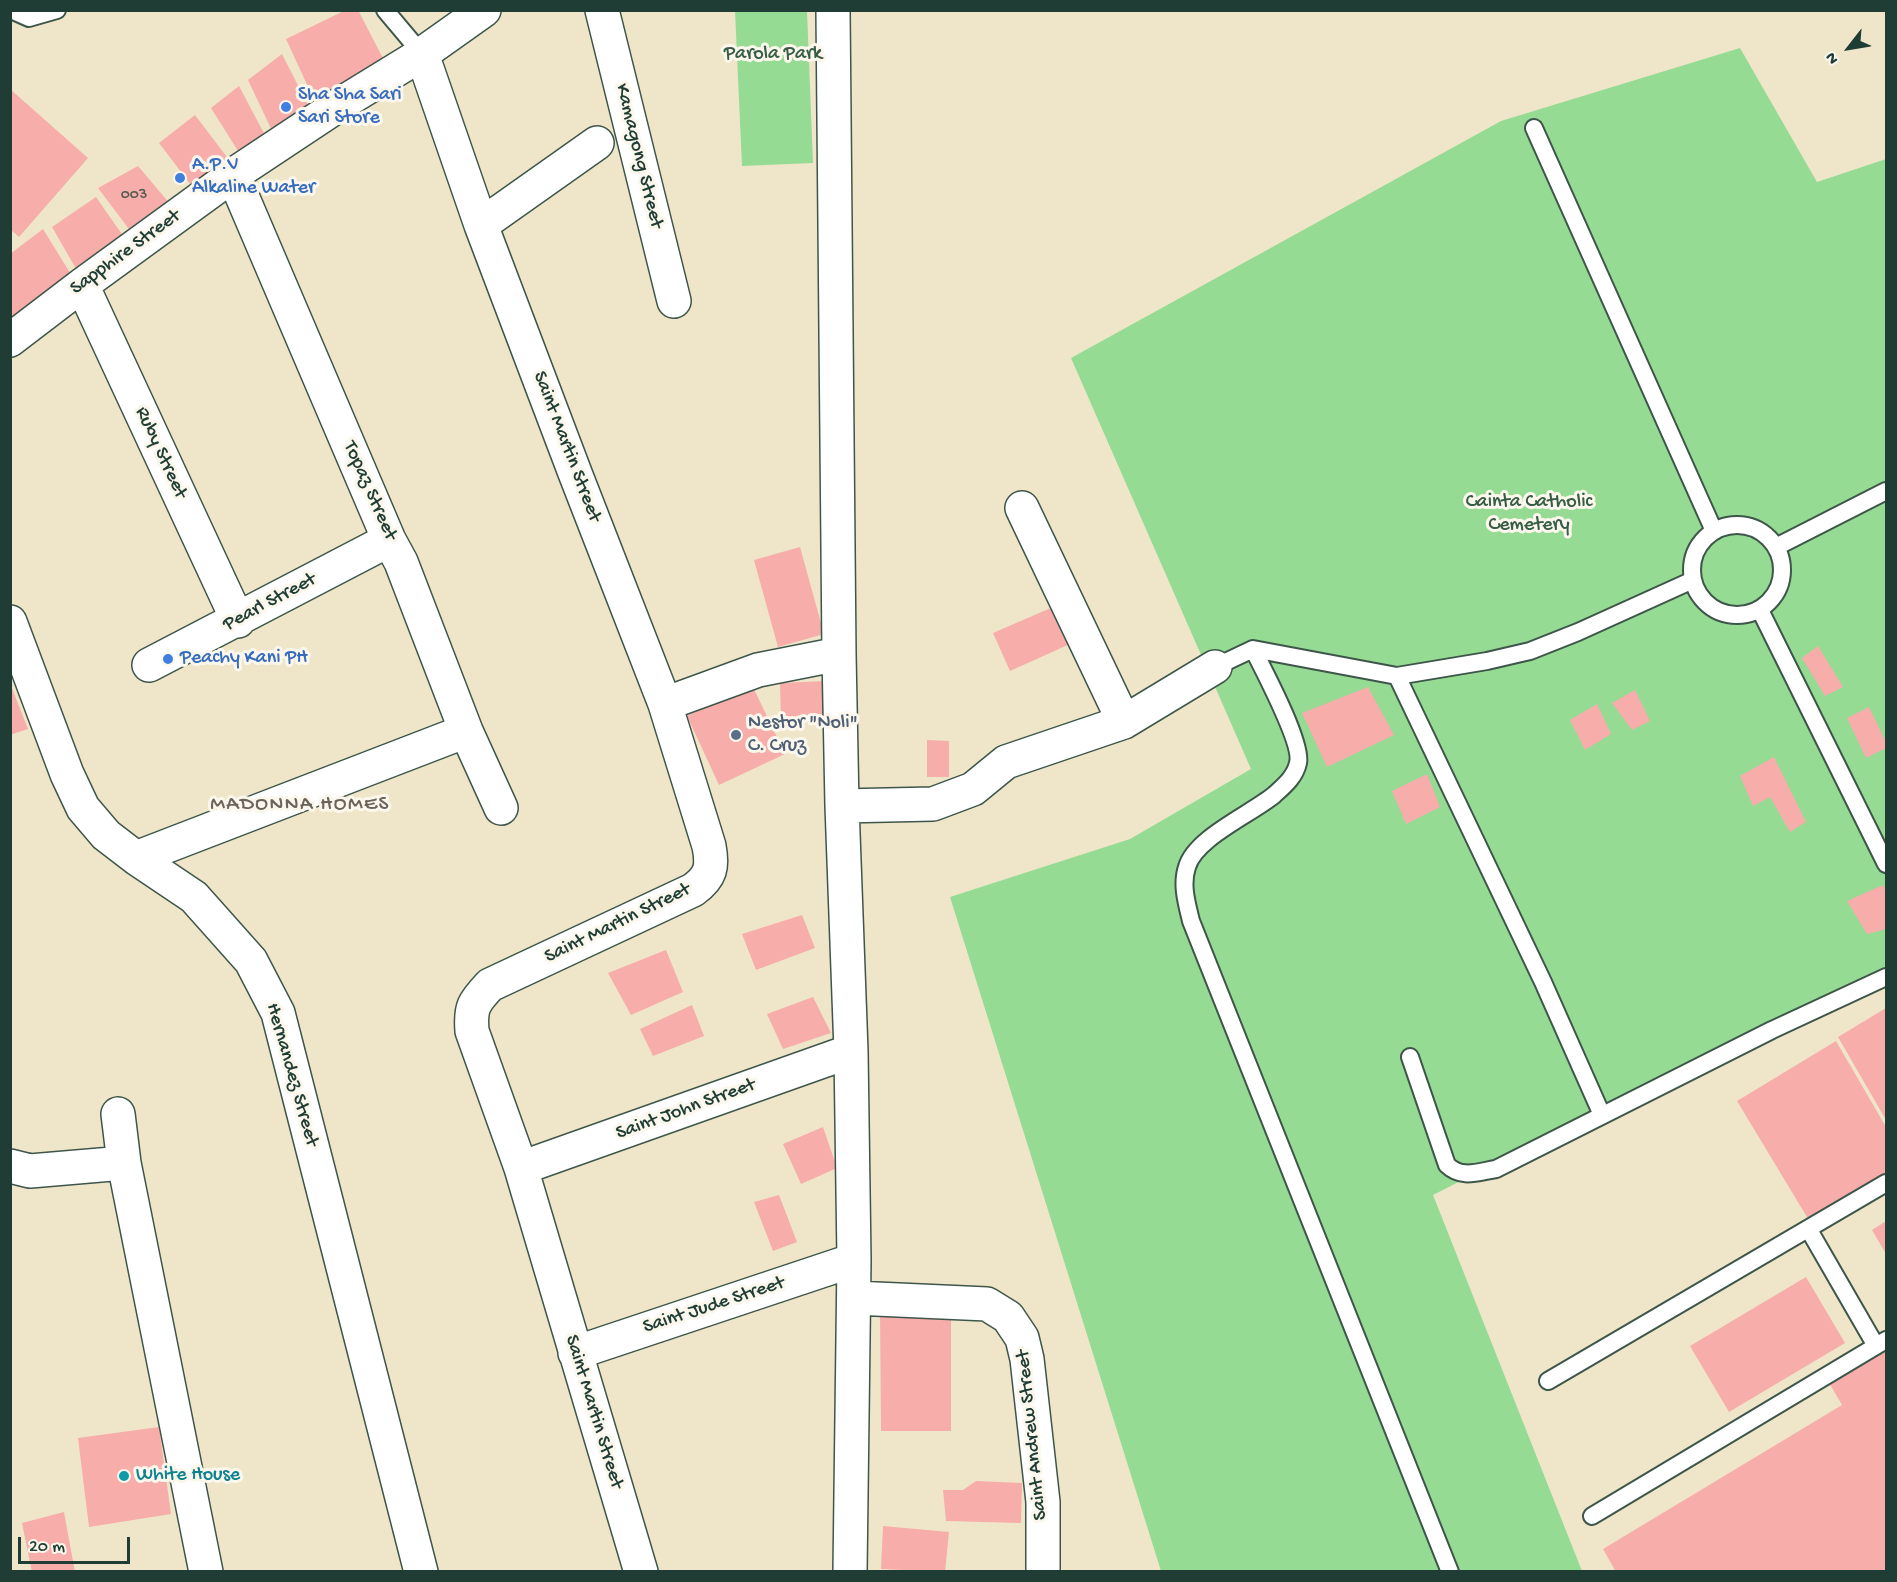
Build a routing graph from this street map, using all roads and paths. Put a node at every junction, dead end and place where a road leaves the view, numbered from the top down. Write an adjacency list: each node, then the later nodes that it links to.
1 (11, 10): 2 (lane)
2 (57, 10)
3 (385, 10): 7 (lane)
4 (484, 10): 7 (street, Sapphire Street)
5 (602, 10): 13 (street, Kamagong Street)
6 (833, 10): 25 (street)
7 (422, 54): 10 (street, Sapphire Street); 11 (street, Saint Martin Street)
8 (1534, 129): 17 (lane)
9 (597, 143): 11 (street)
10 (233, 175): 12 (street, Sapphire Street); 18 (street, Topaz Street)
11 (481, 225): 29 (street, Saint Martin Street)
12 (82, 285): 14 (street, Sapphire Street); 22 (street, Ruby Street)
13 (674, 301)
14 (10, 340)
15 (1887, 491): 19 (lane)
16 (1022, 508): 30 (street)
17 (1714, 531): 19 (lane); 20 (lane)
18 (389, 540): 22 (street, Pearl Street); 31 (street, Topaz Street)
19 (1776, 547): 21 (lane)
20 (1694, 580): 21 (lane); 28 (lane)
21 (1760, 610): 35 (lane)
22 (238, 621): 26 (street, Pearl Street)
23 (10, 622): 34 (street, Hernandez Street)
24 (1253, 649): 27 (lane); 28 (lane); 57 (lane)
25 (839, 654): 29 (street); 32 (street)
26 (149, 665)
27 (1215, 667): 30 (street)
28 (1396, 676): 40 (lane)
29 (665, 704): 43 (street, Saint Martin Street)
30 (1124, 722): 32 (street)
31 (466, 731): 33 (street, Topaz Street); 34 (street)
32 (842, 806): 37 (street)
33 (501, 808)
34 (136, 858): 53 (street, Hernandez Street)
35 (1887, 864)
36 (1887, 977): 40 (lane)
37 (851, 1051): 43 (street, Saint John Street); 46 (street)
38 (1410, 1057): 40 (lane)
39 (118, 1114): 41 (street)
40 (1602, 1115)
41 (124, 1163): 42 (street); 52 (street)
42 (10, 1166)
43 (521, 1168): 49 (street, Saint Martin Street)
44 (1887, 1184): 45 (lane)
45 (1809, 1230): 48 (lane); 50 (lane)
46 (854, 1260): 47 (street); 49 (street, Saint Jude Street)
47 (854, 1298): 55 (street); 56 (street, Saint Andrew Street)
48 (1881, 1343): 51 (lane)
49 (575, 1353): 54 (street, Saint Martin Street)
50 (1548, 1381)
51 (1592, 1516)
52 (206, 1572)
53 (421, 1572)
54 (640, 1572)
55 (850, 1572)
56 (1043, 1572)
57 (1450, 1572)

